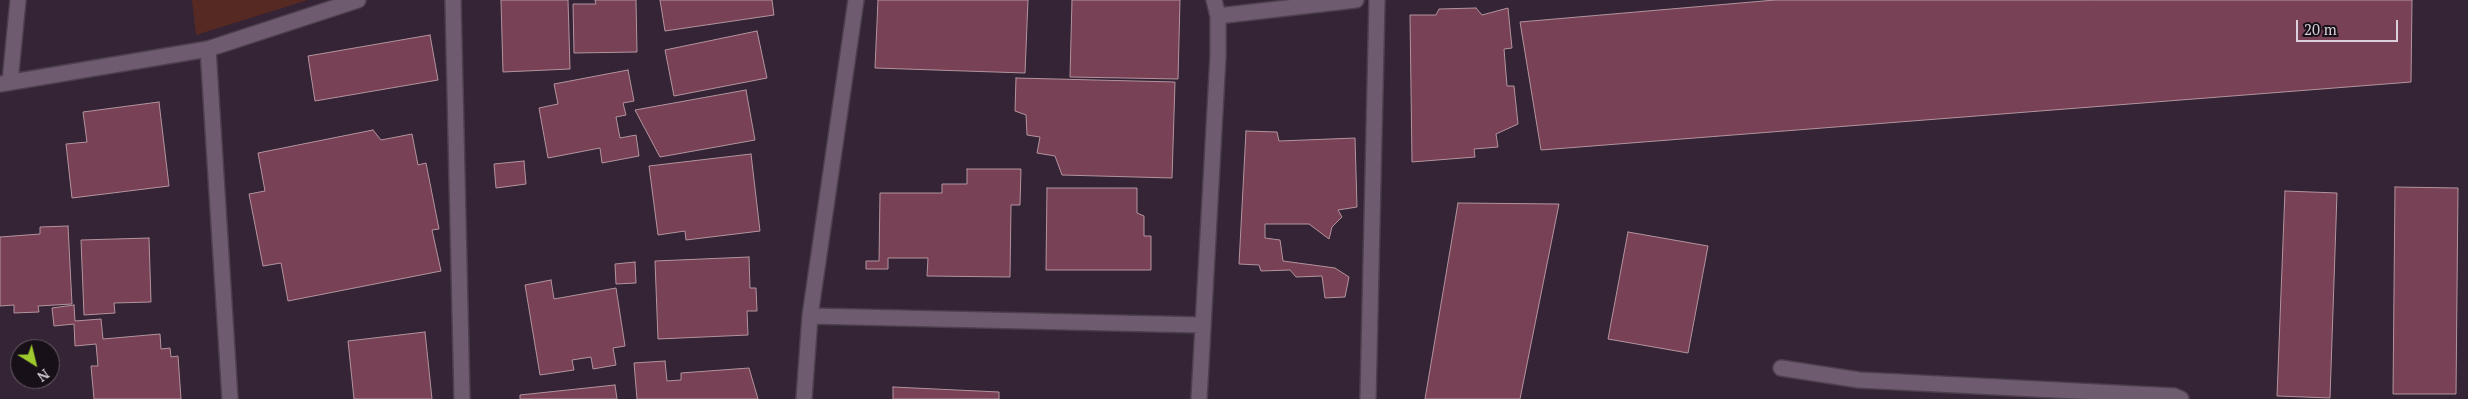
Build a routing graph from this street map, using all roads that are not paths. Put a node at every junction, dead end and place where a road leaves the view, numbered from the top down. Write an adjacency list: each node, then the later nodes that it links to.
1 (18, 0): 10 (street)
2 (358, 0): 9 (street)
3 (453, 0): 15 (street)
4 (856, 0): 11 (street)
5 (1214, 0): 8 (street)
6 (1356, 0): 8 (street)
7 (1377, 0): 18 (street)
8 (1218, 16): 12 (street)
9 (208, 49): 10 (street); 14 (street)
10 (5, 83)
11 (810, 316): 12 (street); 16 (street)
12 (1202, 324): 17 (street)
13 (1782, 368): 19 (street)
14 (230, 399)
15 (462, 399)
16 (804, 399)
17 (1199, 399)
18 (1368, 399)
19 (2181, 399)

